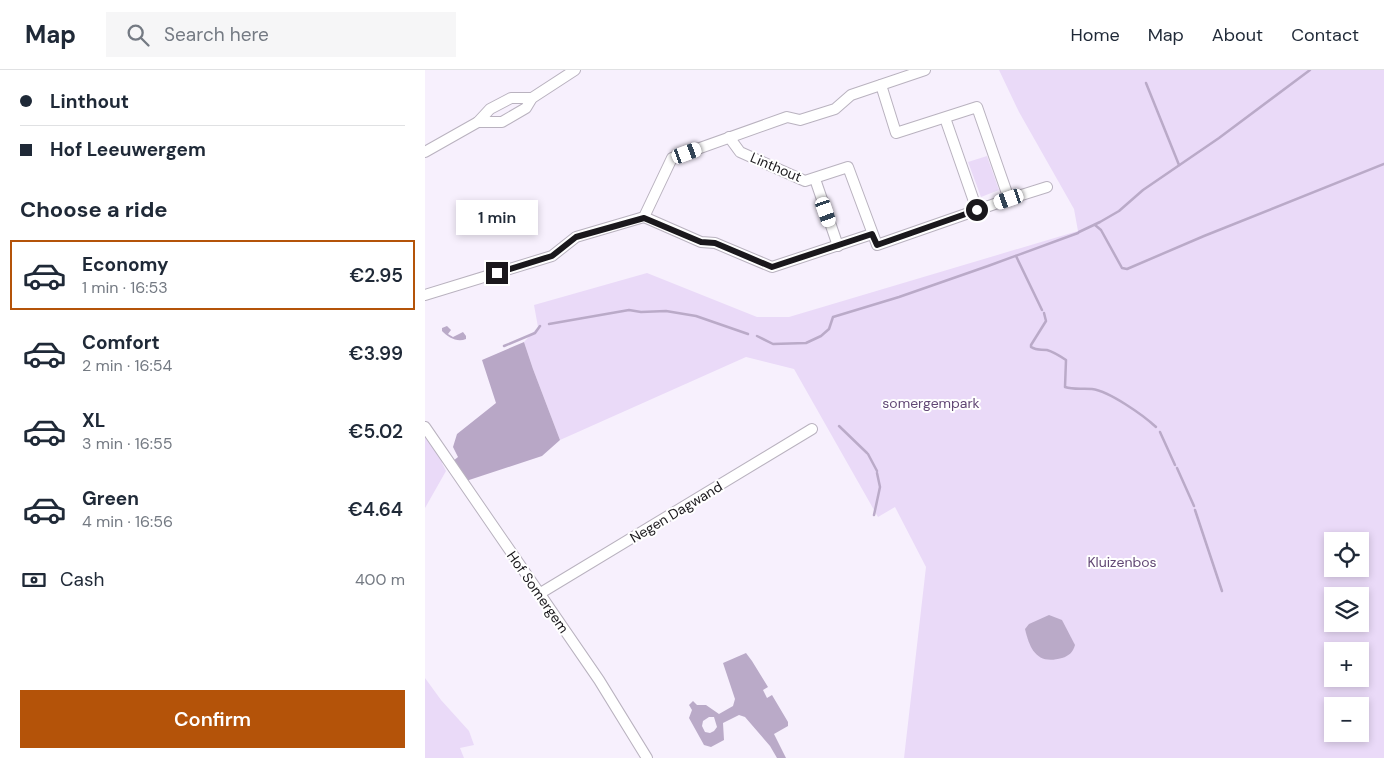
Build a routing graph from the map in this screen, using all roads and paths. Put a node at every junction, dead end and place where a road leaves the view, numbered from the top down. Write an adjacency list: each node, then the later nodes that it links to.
1 (575, 70): 4 (street)
2 (925, 70): 3 (street)
3 (881, 86): 5 (street); 7 (street)
4 (532, 98): 6 (street); 6 (street)
5 (945, 118): 11 (street); 12 (street)
6 (478, 122): 8 (street)
7 (729, 137): 9 (street, Linthout); 13 (street)
8 (425, 152)
9 (815, 178): 14 (street, Linthout); 15 (street)
10 (1047, 187): 11 (street)
11 (1009, 199): 12 (street)
12 (977, 210): 14 (street)
13 (644, 218): 15 (street); 16 (street)
14 (872, 234): 15 (street)
15 (838, 246)
16 (425, 295)
17 (425, 427): 19 (street, Hof Somergem)
18 (813, 429): 19 (street, Negen Dagwand)
19 (539, 594): 20 (street, Hof Somergem)
20 (647, 758)

